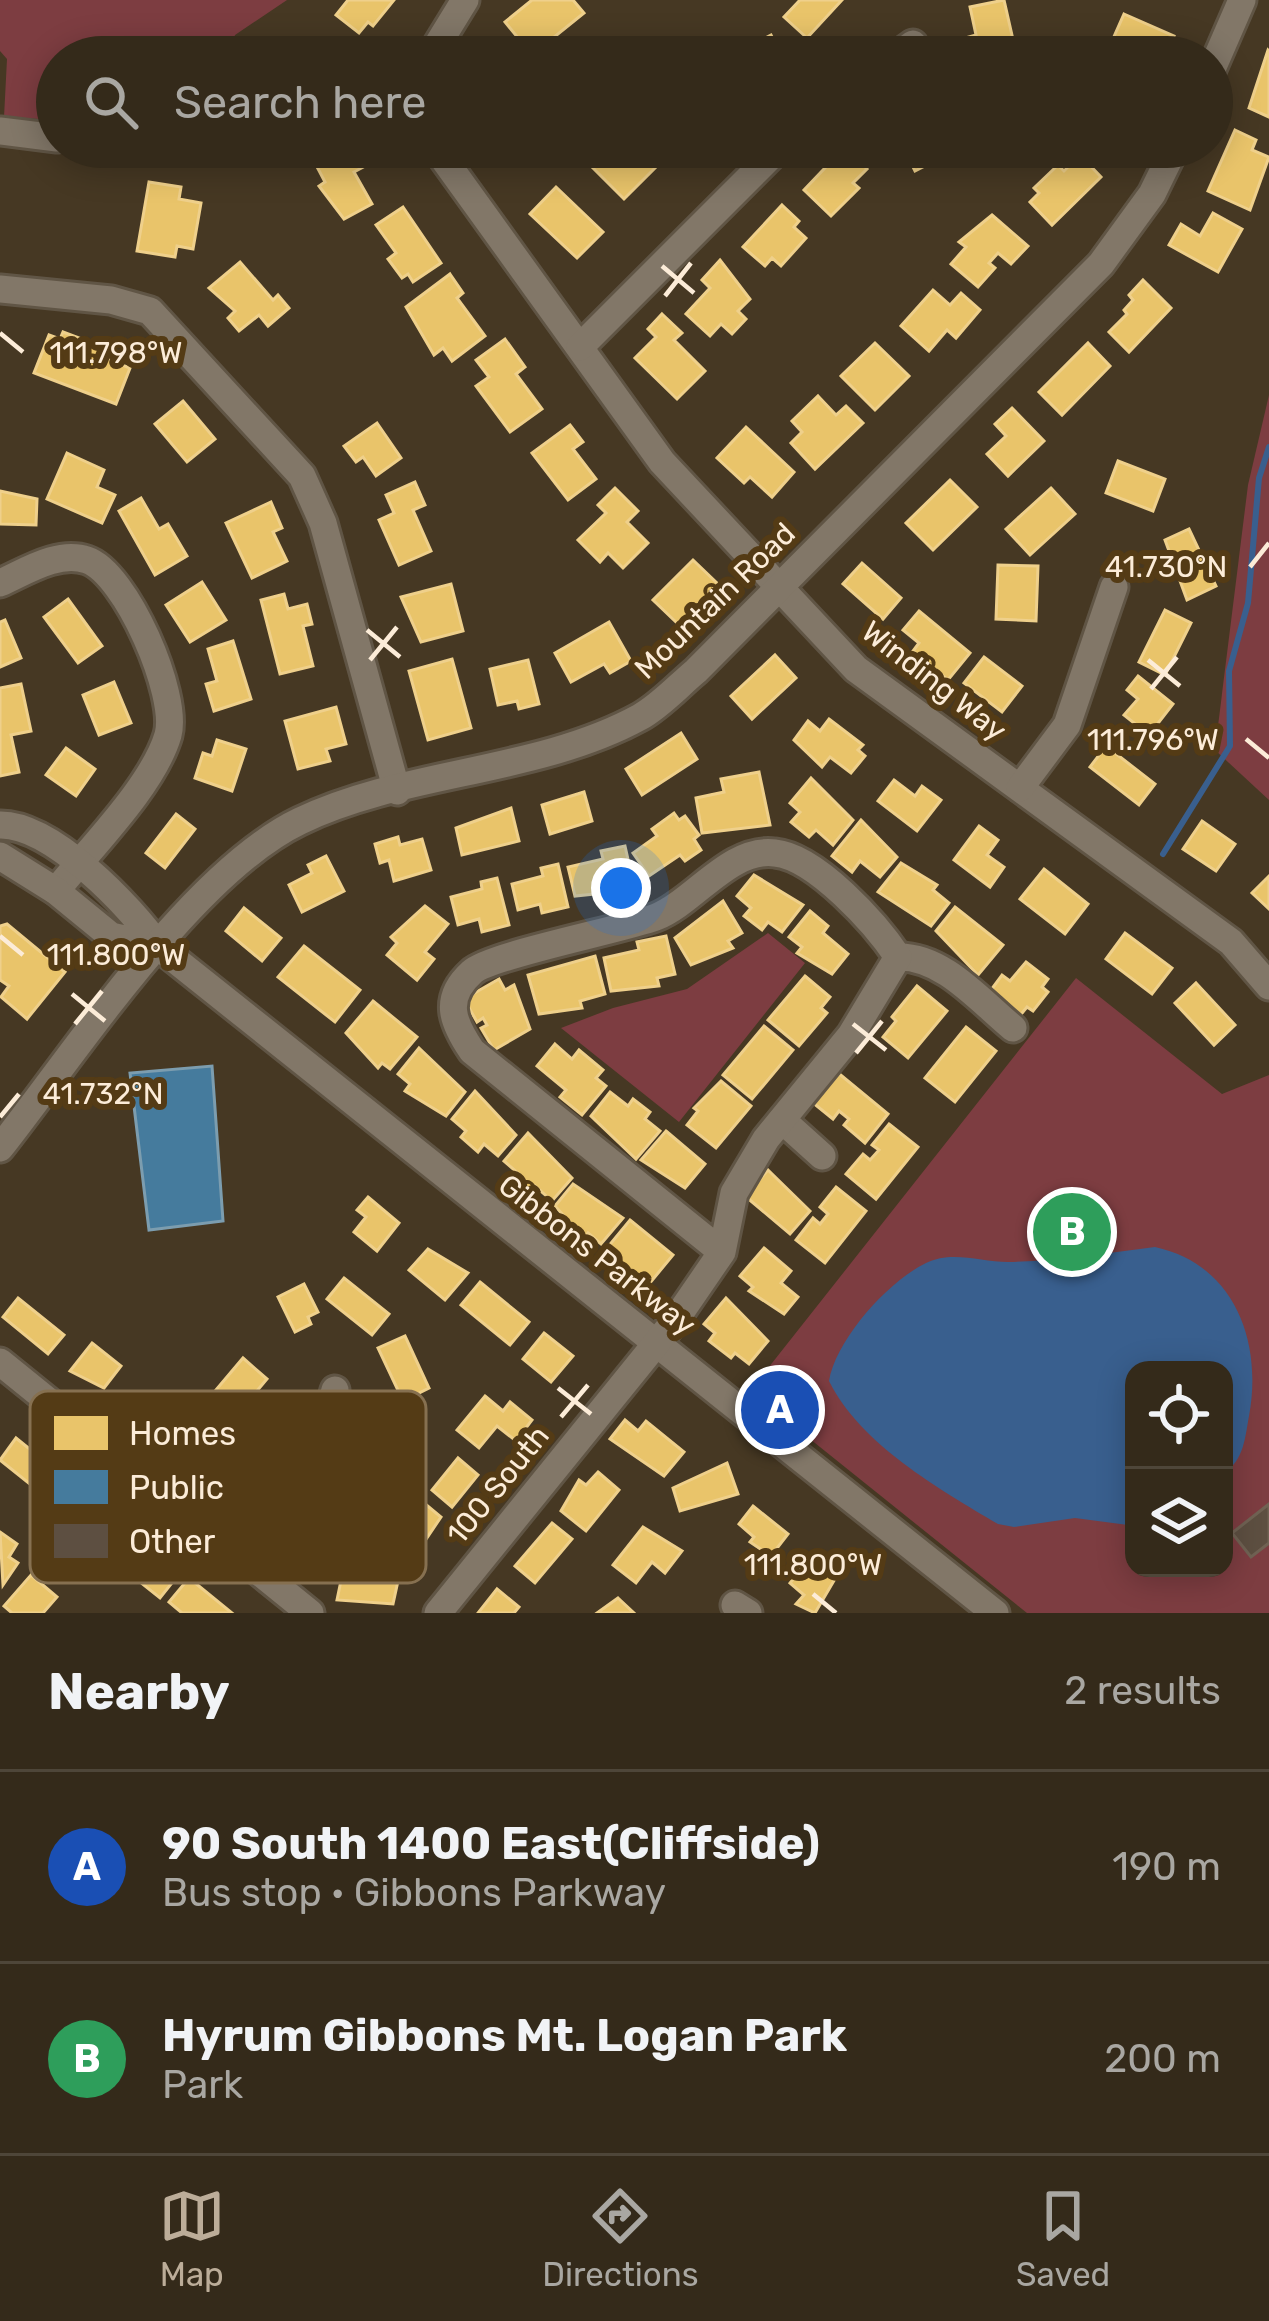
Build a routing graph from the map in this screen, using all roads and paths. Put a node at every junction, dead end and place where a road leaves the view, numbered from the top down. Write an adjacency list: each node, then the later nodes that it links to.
1 (465, 0): 3 (street)
2 (1242, 0): 4 (street)
3 (443, 36)
4 (1226, 36)
5 (0, 130): 6 (street)
6 (36, 135)
7 (450, 168): 11 (street, Winding Way)
8 (760, 168): 11 (street)
9 (1165, 168): 13 (street, Mountain Road)
10 (0, 289): 16 (street)
11 (580, 347): 13 (street, Winding Way)
12 (0, 583): 19 (street)
13 (780, 586): 15 (street, Winding Way); 16 (street, Mountain Road)
14 (1114, 587): 15 (street)
15 (1020, 788): 23 (street, Winding Way)
16 (397, 791): 21 (street, Mountain Road)
17 (0, 825): 19 (street)
18 (0, 856): 20 (street)
19 (77, 864): 20 (street); 21 (street)
20 (56, 891): 21 (street)
21 (159, 947): 26 (street, Mountain Road); 29 (street, Gibbons Parkway)
22 (898, 957): 24 (street); 25 (street); 28 (street)
23 (1269, 986)
24 (1013, 1028)
25 (782, 1120): 27 (street); 28 (street)
26 (0, 1148)
27 (822, 1156)
28 (722, 1252): 29 (street, 100 South)
29 (656, 1343): 33 (street, Gibbons Parkway); 35 (street, 100 South)
30 (0, 1362): 31 (street)
31 (36, 1391)
32 (273, 1583): 34 (street)
33 (990, 1612)
34 (310, 1613)
35 (438, 1613)

